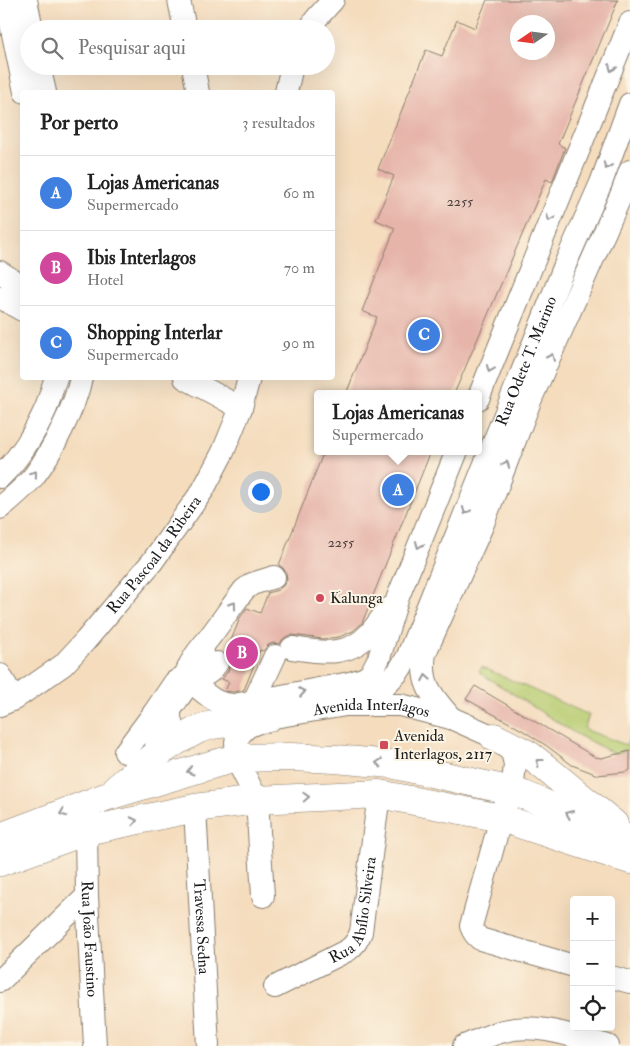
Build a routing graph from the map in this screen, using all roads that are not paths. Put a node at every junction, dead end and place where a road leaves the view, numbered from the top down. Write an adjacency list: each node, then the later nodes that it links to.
1 (6, 0): 9 (street)
2 (26, 0): 5 (street)
3 (179, 0): 6 (street)
4 (333, 0): 7 (street)
5 (30, 20)
6 (183, 20)
7 (315, 20)
8 (630, 23): 21 (street, one-way to 21)
9 (20, 72)
10 (21, 75): 14 (street)
11 (41, 75): 15 (street)
12 (195, 75): 16 (street)
13 (290, 75): 17 (street)
14 (24, 90)
15 (45, 90)
16 (198, 90)
17 (286, 90)
18 (630, 104): 20 (street, Rua Odete T. Marino, one-way to 20)
19 (630, 171): 47 (street, Rua Odete T. Marino, one-way to 19)
20 (567, 260): 21 (street); 35 (street, Rua Odete T. Marino)
21 (531, 268): 30 (street, one-way to 30)
22 (0, 272): 23 (street)
23 (20, 285)
24 (0, 296): 25 (street)
25 (20, 309)
26 (55, 380): 34 (street)
27 (80, 380): 36 (street, one-way to 27)
28 (188, 380): 31 (street)
29 (249, 380): 31 (street, Rua Pascoal da Ribeira)
30 (481, 390)
31 (242, 408): 43 (street, Rua Pascoal da Ribeira)
32 (456, 455): 38 (street, one-way to 38)
33 (461, 455): 35 (street)
34 (0, 477)
35 (480, 477): 39 (street, Rua Odete T. Marino, one-way to 39)
36 (0, 508)
37 (274, 577): 41 (street, one-way to 37)
38 (398, 596): 39 (street); 40 (street)
39 (415, 638): 40 (street); 44 (street, Rua Odete T. Marino)
40 (371, 645): 45 (street, one-way to 40); 45 (street)
41 (195, 677): 45 (street); 46 (street); 49 (street)
42 (1, 678): 43 (street)
43 (7, 702)
44 (346, 706): 45 (street, Avenida Interlagos); 47 (street, Avenida Interlagos)
45 (261, 710): 49 (main road); 51 (street, Avenida Interlagos)
46 (154, 713): 49 (street); 50 (street)
47 (452, 718): 48 (street, Avenida Interlagos)
48 (494, 737): 52 (street, Avenida Interlagos); 60 (main road, one-way to 48)
49 (166, 748): 54 (main road)
50 (125, 752)
51 (237, 758): 52 (main road, one-way to 51); 54 (main road, one-way to 54); 55 (street, Avenida Interlagos)
52 (512, 791): 57 (street); 60 (main road, one-way to 52)
53 (379, 794): 55 (main road, one-way to 53); 57 (main road); 69 (street, Rua Abílio Silveira)
54 (108, 796): 59 (main road, one-way to 59)
55 (257, 800): 56 (main road); 64 (street)
56 (195, 808): 58 (main road, one-way to 56); 71 (street, Travessa Sedna)
57 (492, 816): 61 (main road); 65 (street)
58 (86, 831): 62 (main road); 63 (street, Rua João Faustino)
59 (0, 837)
60 (630, 839)
61 (630, 860)
62 (0, 862)
63 (87, 896): 67 (street); 70 (street, Rua João Faustino)
64 (263, 896)
65 (570, 965)
66 (615, 978): 68 (street)
67 (0, 981)
68 (630, 982)
69 (275, 987)
70 (95, 1046)
71 (208, 1046)
72 (464, 1046): 73 (street)
73 (608, 1046)

